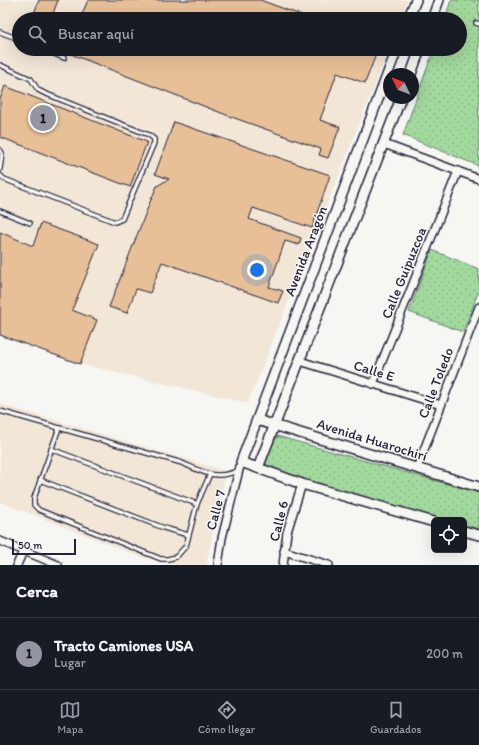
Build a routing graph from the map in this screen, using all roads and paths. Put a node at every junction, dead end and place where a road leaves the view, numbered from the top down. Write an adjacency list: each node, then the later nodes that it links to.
1 (416, 0): 3 (street)
2 (439, 0): 4 (street)
3 (411, 12)
4 (435, 12)
5 (0, 32): 6 (lane)
6 (12, 36)
7 (59, 56): 10 (lane)
8 (394, 56): 27 (street, Avenida Aragón)
9 (417, 56): 12 (street)
10 (64, 58)
11 (0, 65): 18 (lane)
12 (413, 68)
13 (400, 104): 14 (street)
14 (384, 144): 17 (street); 23 (street)
15 (0, 150): 16 (lane)
16 (0, 169)
17 (458, 171): 19 (street); 24 (street, Calle Guipuzcoa)
18 (0, 175)
19 (479, 179)
20 (0, 211): 21 (lane)
21 (30, 223)
22 (479, 307): 25 (street, Calle Toledo)
23 (300, 361): 24 (street, Calle E); 28 (street)
24 (373, 384): 25 (street, Calle E)
25 (441, 405): 33 (street, Calle Toledo)
26 (0, 410): 29 (lane)
27 (257, 420): 28 (street, Avenida Huarochirí); 31 (street, Avenida Aragón)
28 (275, 425): 32 (street); 33 (street, Avenida Huarochirí)
29 (59, 428): 30 (lane); 34 (lane)
30 (51, 449): 35 (lane); 38 (lane)
31 (240, 466): 32 (street); 34 (lane); 48 (street, Calle 7)
32 (258, 468): 36 (street)
33 (417, 468): 37 (street, Avenida Huarochirí)
34 (210, 474): 38 (lane)
35 (40, 480): 41 (lane); 41 (lane)
36 (302, 484): 39 (street); 45 (street, Calle 6)
37 (478, 484)
38 (197, 504): 41 (lane)
39 (431, 521)
40 (467, 532): 42 (street)
41 (188, 535)
42 (479, 535)
43 (0, 541): 44 (street)
44 (23, 551): 46 (street); 47 (street)
45 (284, 551): 49 (street, Calle 6); 50 (street)
46 (17, 565)
47 (58, 565)
48 (218, 565)
49 (283, 565)
50 (329, 565)

